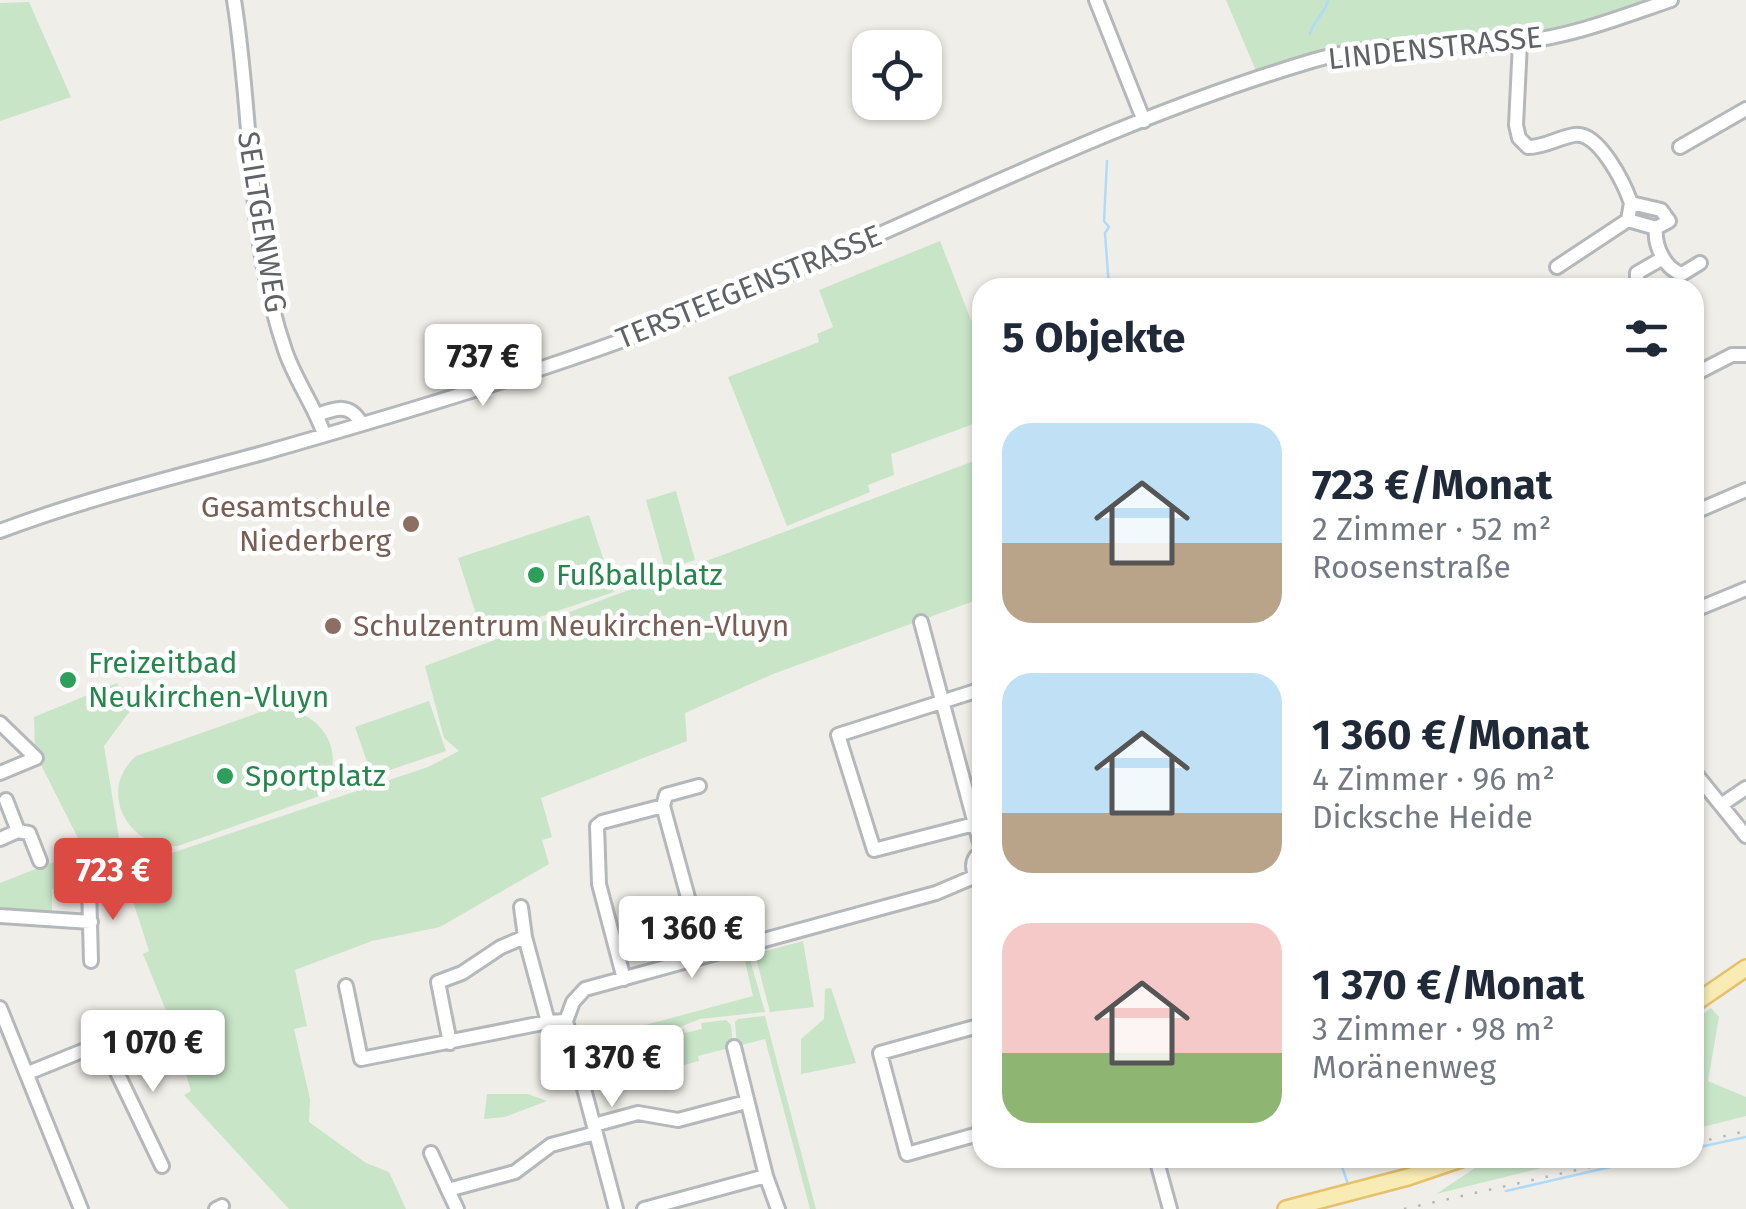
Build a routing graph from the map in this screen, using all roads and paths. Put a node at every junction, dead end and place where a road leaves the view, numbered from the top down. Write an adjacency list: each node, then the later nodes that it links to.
1 (234, 0): 17 (street, SEILTGENWEG)
2 (1096, 0): 6 (street)
3 (1671, 0): 4 (street, LINDENSTRASSE)
4 (1520, 42): 6 (street, LINDENSTRASSE); 8 (street)
5 (1746, 109): 7 (street)
6 (1144, 121): 18 (street, TERSTEEGENSTRASSE)
7 (1680, 147)
8 (1631, 203): 9 (street); 10 (street)
9 (1628, 220): 10 (street); 13 (street)
10 (1656, 228): 11 (street)
11 (1664, 258): 12 (street); 14 (street)
12 (1700, 263)
13 (1557, 266)
14 (1637, 278)
15 (1746, 355): 16 (street)
16 (1704, 369)
17 (317, 415): 18 (street); 19 (street, SEILTGENWEG)
18 (361, 423): 19 (street, TERSTEEGENSTRASSE)
19 (324, 434): 22 (street, TERSTEEGENSTRASSE)
20 (1746, 490): 21 (street)
21 (1704, 508)
22 (0, 531)
23 (1746, 589): 24 (street)
24 (1704, 606)
25 (921, 622): 27 (street)
26 (972, 692): 27 (street)
27 (943, 700): 34 (street); 38 (street)
28 (0, 723): 29 (street)
29 (0, 772)
30 (1704, 783): 36 (street)
31 (0, 785): 35 (street)
32 (699, 786): 37 (street)
33 (1746, 788): 36 (street)
34 (972, 799)
35 (3, 801): 39 (street)
36 (1721, 805): 40 (street)
37 (663, 806): 49 (street); 52 (street)
38 (972, 825)
39 (18, 831): 41 (street); 42 (street)
40 (1746, 836)
41 (0, 839)
42 (40, 861)
43 (972, 880): 49 (street)
44 (89, 886): 47 (street)
45 (521, 908): 48 (street)
46 (0, 916): 47 (street)
47 (91, 922): 50 (street)
48 (525, 936): 57 (street); 61 (street)
49 (704, 956): 52 (street)
50 (92, 961)
51 (1746, 968): 54 (main road)
52 (624, 978): 56 (street)
53 (346, 986): 61 (street)
54 (1704, 997)
55 (0, 1008): 63 (street)
56 (566, 1021): 57 (street); 65 (street)
57 (548, 1022): 61 (street)
58 (144, 1026): 60 (street)
59 (972, 1028): 66 (street)
60 (103, 1043): 63 (street); 68 (street)
61 (450, 1043)
62 (734, 1047): 64 (street)
63 (28, 1074): 74 (street)
64 (746, 1102): 65 (street); 72 (street)
65 (595, 1129): 73 (street); 76 (street)
66 (972, 1136)
67 (431, 1153): 73 (street)
68 (162, 1166)
69 (1159, 1168): 79 (street)
70 (1436, 1168): 80 (main road)
71 (1446, 1168): 81 (main road)
72 (766, 1176): 77 (street); 78 (street)
73 (448, 1190): 75 (street)
74 (80, 1209)
75 (457, 1209)
76 (616, 1209)
77 (644, 1209)
78 (778, 1209)
79 (1170, 1209)
80 (1286, 1209)
81 (1327, 1209)

